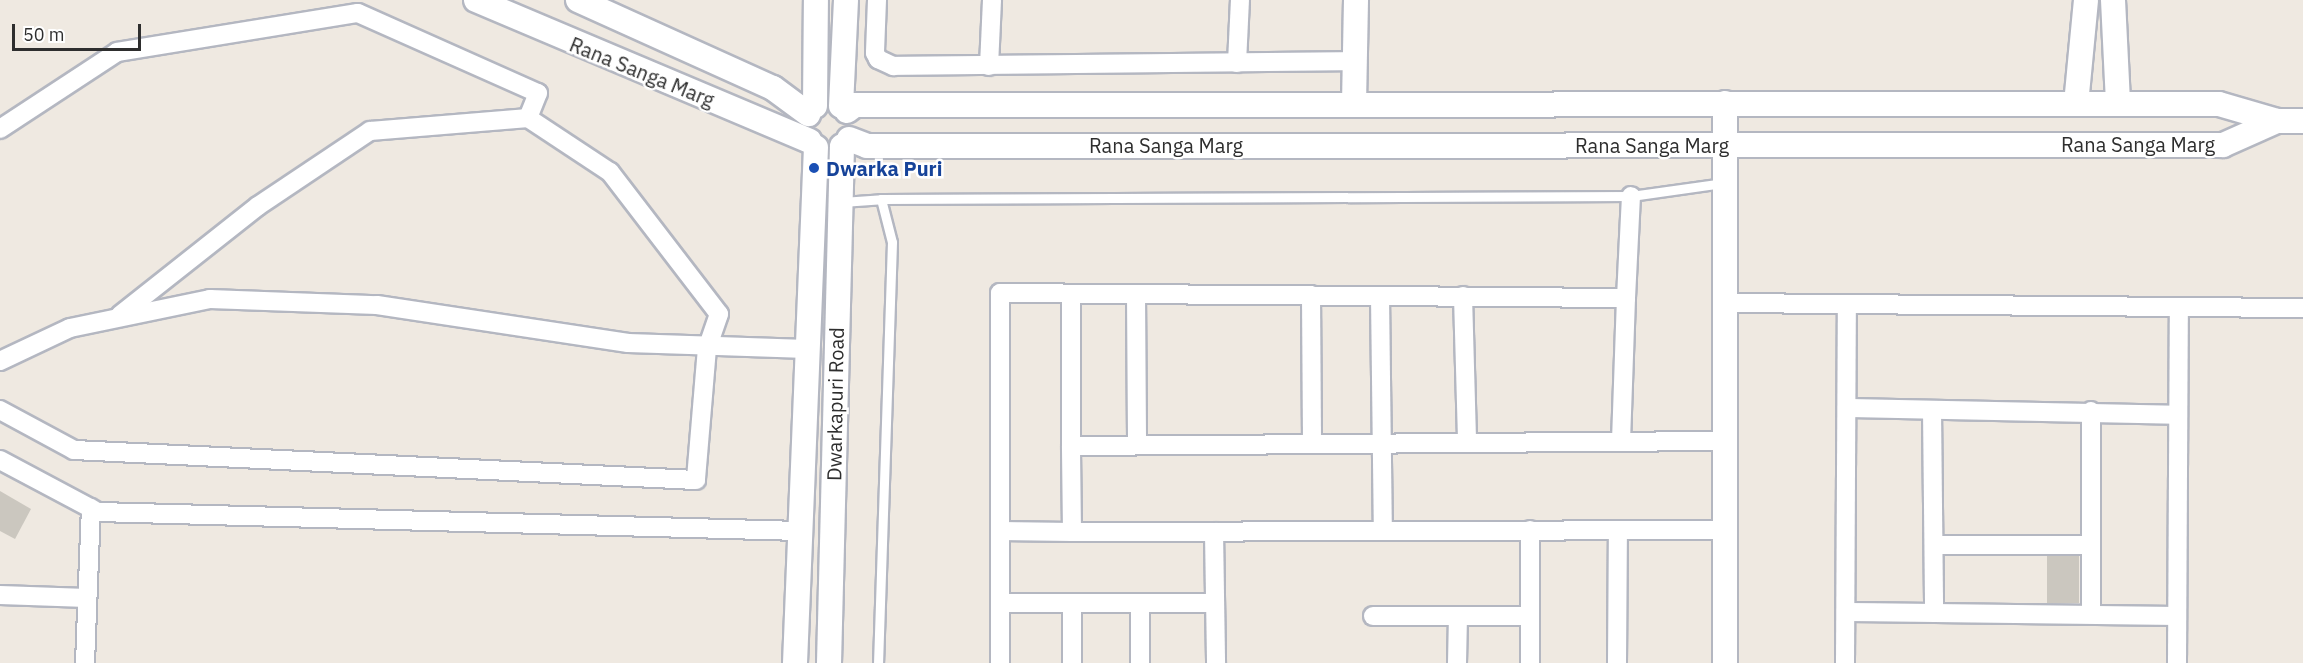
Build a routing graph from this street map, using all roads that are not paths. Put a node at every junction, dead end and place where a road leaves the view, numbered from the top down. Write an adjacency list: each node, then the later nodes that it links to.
1 (476, 0): 25 (main road, Rana Sanga Marg)
2 (578, 0): 19 (main road, Rana Sanga Marg)
3 (816, 0): 19 (main road)
4 (846, 0): 18 (main road)
5 (877, 0): 13 (street)
6 (992, 0): 13 (street)
7 (1240, 0): 12 (street)
8 (1356, 0): 11 (main road)
9 (2086, 0): 16 (main road)
10 (2113, 0): 17 (main road)
11 (1355, 62): 12 (street); 14 (main road)
12 (1237, 63): 13 (street)
13 (988, 66)
14 (1354, 104): 15 (main road, Rana Sanga Marg); 18 (main road, Rana Sanga Marg)
15 (1725, 104): 16 (main road, Rana Sanga Marg); 26 (main road)
16 (2076, 104): 17 (main road, Rana Sanga Marg)
17 (2118, 104): 21 (main road, Rana Sanga Marg)
18 (844, 109): 19 (main road); 24 (main road)
19 (812, 110): 25 (main road)
20 (528, 118): 23 (street); 41 (street); 42 (street)
21 (2277, 121): 22 (main road); 26 (main road, Rana Sanga Marg)
22 (2303, 121)
23 (0, 129)
24 (845, 142): 25 (main road); 26 (main road, Rana Sanga Marg); 30 (main road, Dwarkapuri Road)
25 (812, 144): 43 (main road, Dwarkapuri Road)
26 (1725, 145): 27 (main road)
27 (1725, 183): 28 (lane); 37 (main road)
28 (1631, 196): 29 (lane); 36 (street)
29 (881, 200): 30 (lane); 85 (lane)
30 (839, 202): 84 (main road, Dwarkapuri Road)
31 (1071, 294): 32 (street); 56 (street); 63 (street)
32 (1136, 294): 33 (street); 55 (street)
33 (1311, 295): 34 (street); 54 (street)
34 (1380, 296): 35 (street); 53 (street)
35 (1462, 296): 36 (street); 52 (street)
36 (1626, 298): 50 (street)
37 (1725, 303): 38 (street); 51 (main road)
38 (1847, 304): 40 (street); 45 (street)
39 (2303, 308): 40 (street)
40 (2179, 309): 49 (street)
41 (116, 319): 42 (street); 44 (street)
42 (707, 348): 43 (street); 46 (street)
43 (807, 349): 62 (main road, Dwarkapuri Road)
44 (0, 361)
45 (1847, 408): 47 (street); 75 (street)
46 (0, 410)
47 (1932, 410): 48 (street); 67 (street)
48 (2091, 411): 49 (street); 68 (street)
49 (2178, 415): 81 (street)
50 (1621, 441): 51 (street); 52 (street)
51 (1725, 441): 61 (main road)
52 (1467, 442): 53 (street)
53 (1380, 443): 54 (street); 64 (street)
54 (1312, 444): 55 (street)
55 (1137, 445): 56 (street)
56 (1071, 446): 65 (street)
57 (0, 460): 58 (street)
58 (91, 508): 62 (street); 70 (street)
59 (1530, 530): 60 (street); 64 (street); 80 (street)
60 (1618, 530): 61 (street); 92 (street)
61 (1725, 530): 93 (main road)
62 (800, 531): 83 (main road, Dwarkapuri Road)
63 (1000, 531): 65 (street); 71 (street)
64 (1383, 531): 66 (street)
65 (1072, 532): 66 (street)
66 (1214, 532): 74 (street)
67 (1934, 545): 68 (street); 76 (street)
68 (2091, 545): 77 (street)
69 (0, 595): 70 (street)
70 (87, 598): 82 (street)
71 (1000, 603): 72 (street); 86 (street)
72 (1072, 603): 73 (street); 87 (street)
73 (1140, 603): 74 (street); 88 (street)
74 (1215, 603): 89 (street)
75 (1846, 612): 76 (street); 94 (street)
76 (1934, 612): 77 (street)
77 (2091, 613): 81 (street)
78 (1373, 616): 79 (street)
79 (1458, 616): 80 (street); 90 (street)
80 (1530, 616): 91 (street)
81 (2177, 616): 95 (street)
82 (85, 663)
83 (795, 663)
84 (829, 663)
85 (878, 663)
86 (1000, 663)
87 (1072, 663)
88 (1140, 663)
89 (1215, 663)
90 (1457, 663)
91 (1530, 663)
92 (1617, 663)
93 (1725, 663)
94 (1845, 663)
95 (2177, 663)

